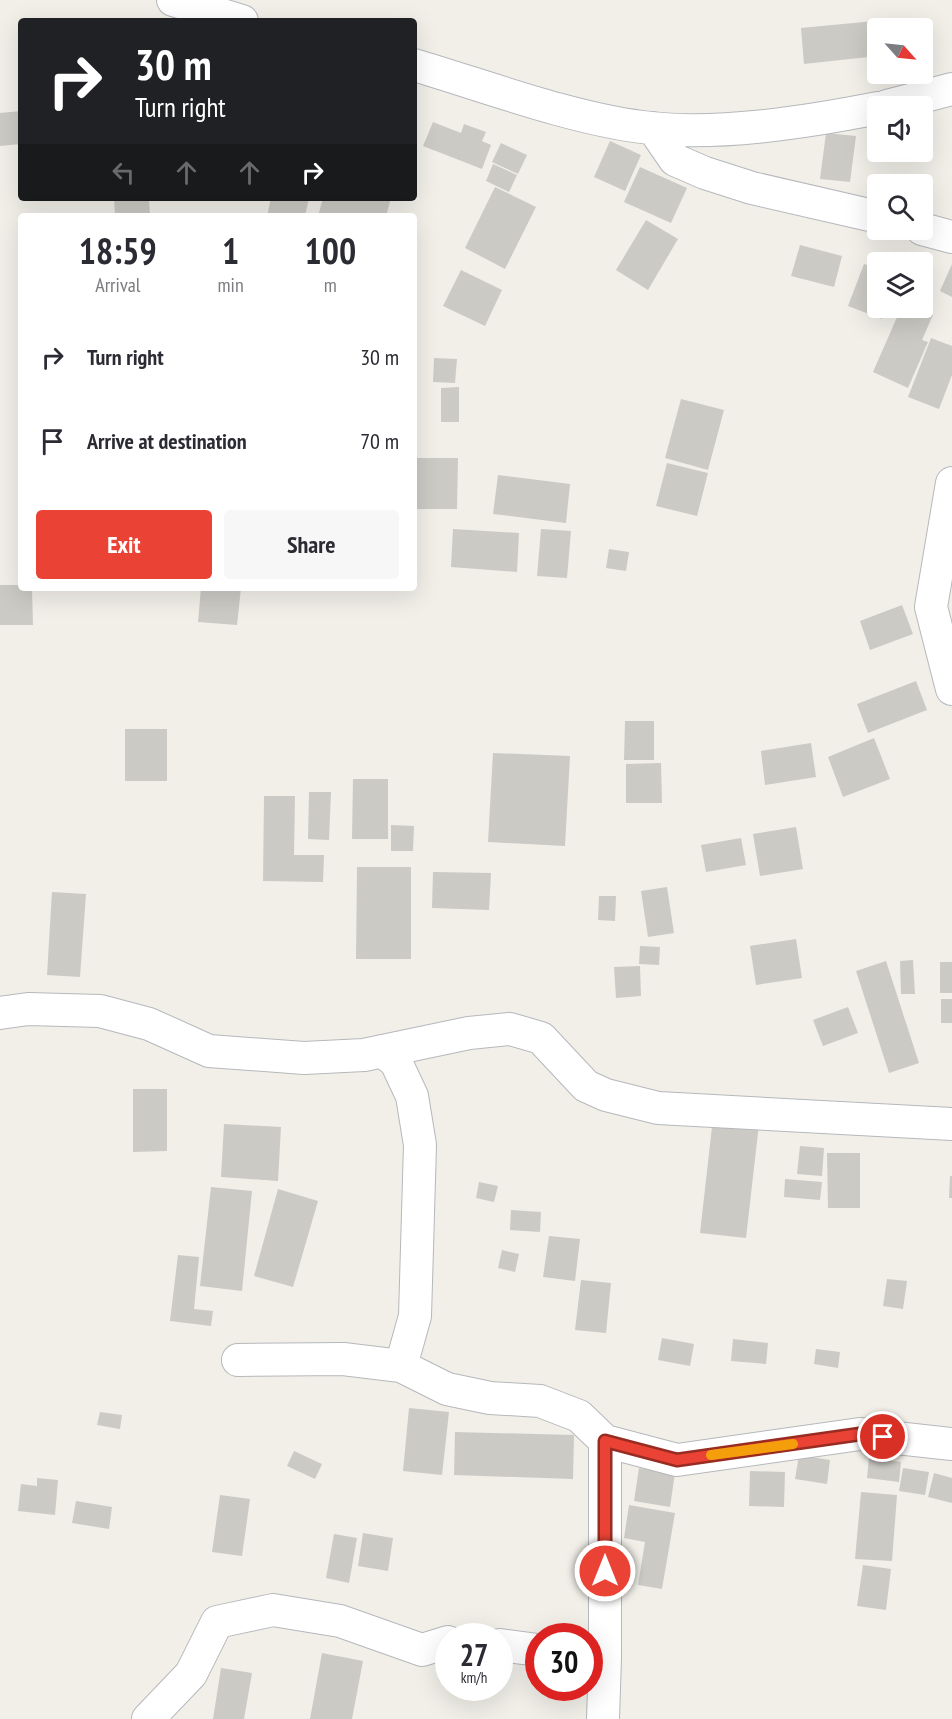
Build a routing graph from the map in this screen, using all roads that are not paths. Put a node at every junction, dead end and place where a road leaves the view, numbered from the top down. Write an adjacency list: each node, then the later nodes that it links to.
1 (173, 0): 2 (street)
2 (232, 18)
3 (417, 66): 7 (street)
4 (952, 89): 5 (street)
5 (925, 96)
6 (867, 110): 7 (street)
7 (668, 139): 8 (street)
8 (867, 214)
9 (933, 232): 10 (street)
10 (952, 237)
11 (952, 483): 12 (street)
12 (952, 689)
13 (0, 1013): 14 (street)
14 (382, 1051): 15 (street); 17 (street)
15 (952, 1124)
16 (238, 1360): 17 (street)
17 (401, 1366): 18 (street)
18 (605, 1441): 19 (street); 20 (street)
19 (952, 1444)
20 (598, 1623)
21 (435, 1646): 23 (street)
22 (601, 1701): 24 (street)
23 (148, 1719)
24 (603, 1719)

